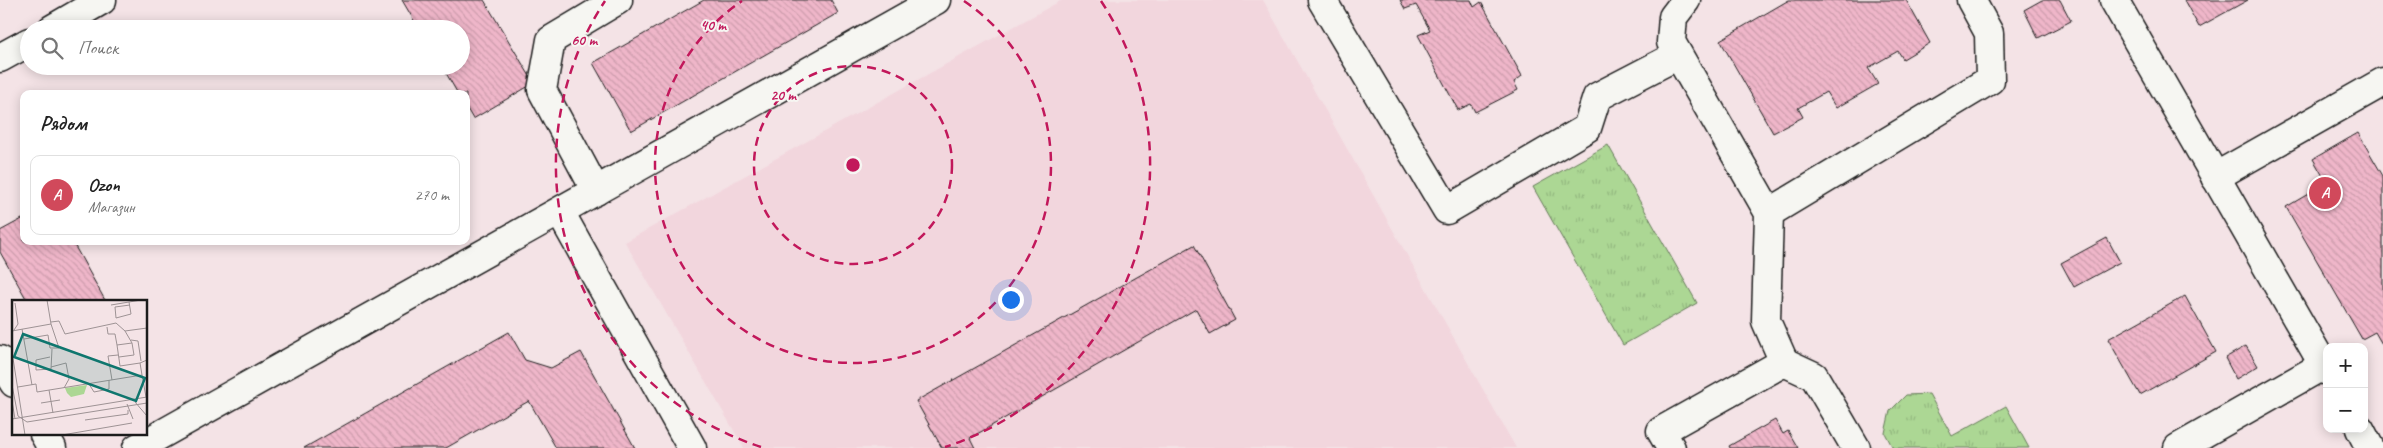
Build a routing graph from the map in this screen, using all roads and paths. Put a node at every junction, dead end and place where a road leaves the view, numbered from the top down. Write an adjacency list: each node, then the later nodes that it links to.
1 (102, 0): 8 (main road)
2 (618, 0): 14 (main road)
3 (1322, 0): 10 (main road)
4 (1686, 0): 10 (main road)
5 (1971, 0): 16 (main road)
6 (2114, 0): 13 (main road)
7 (934, 1): 14 (main road)
8 (68, 20)
9 (20, 47): 11 (main road)
10 (1678, 55): 16 (main road)
11 (0, 58)
12 (2383, 82): 13 (main road)
13 (2215, 177): 19 (main road)
14 (596, 191): 15 (main road)
15 (560, 212): 25 (main road); 26 (main road)
16 (1769, 213): 18 (main road)
17 (0, 360): 21 (main road)
18 (1784, 362): 27 (main road); 28 (main road)
19 (2323, 365)
20 (2323, 369): 29 (main road)
21 (12, 380)
22 (2362, 433): 30 (main road)
23 (45, 436): 24 (main road)
24 (52, 448)
25 (137, 448)
26 (692, 448)
27 (1671, 448)
28 (1856, 448)
29 (2178, 448)
30 (2370, 448)

